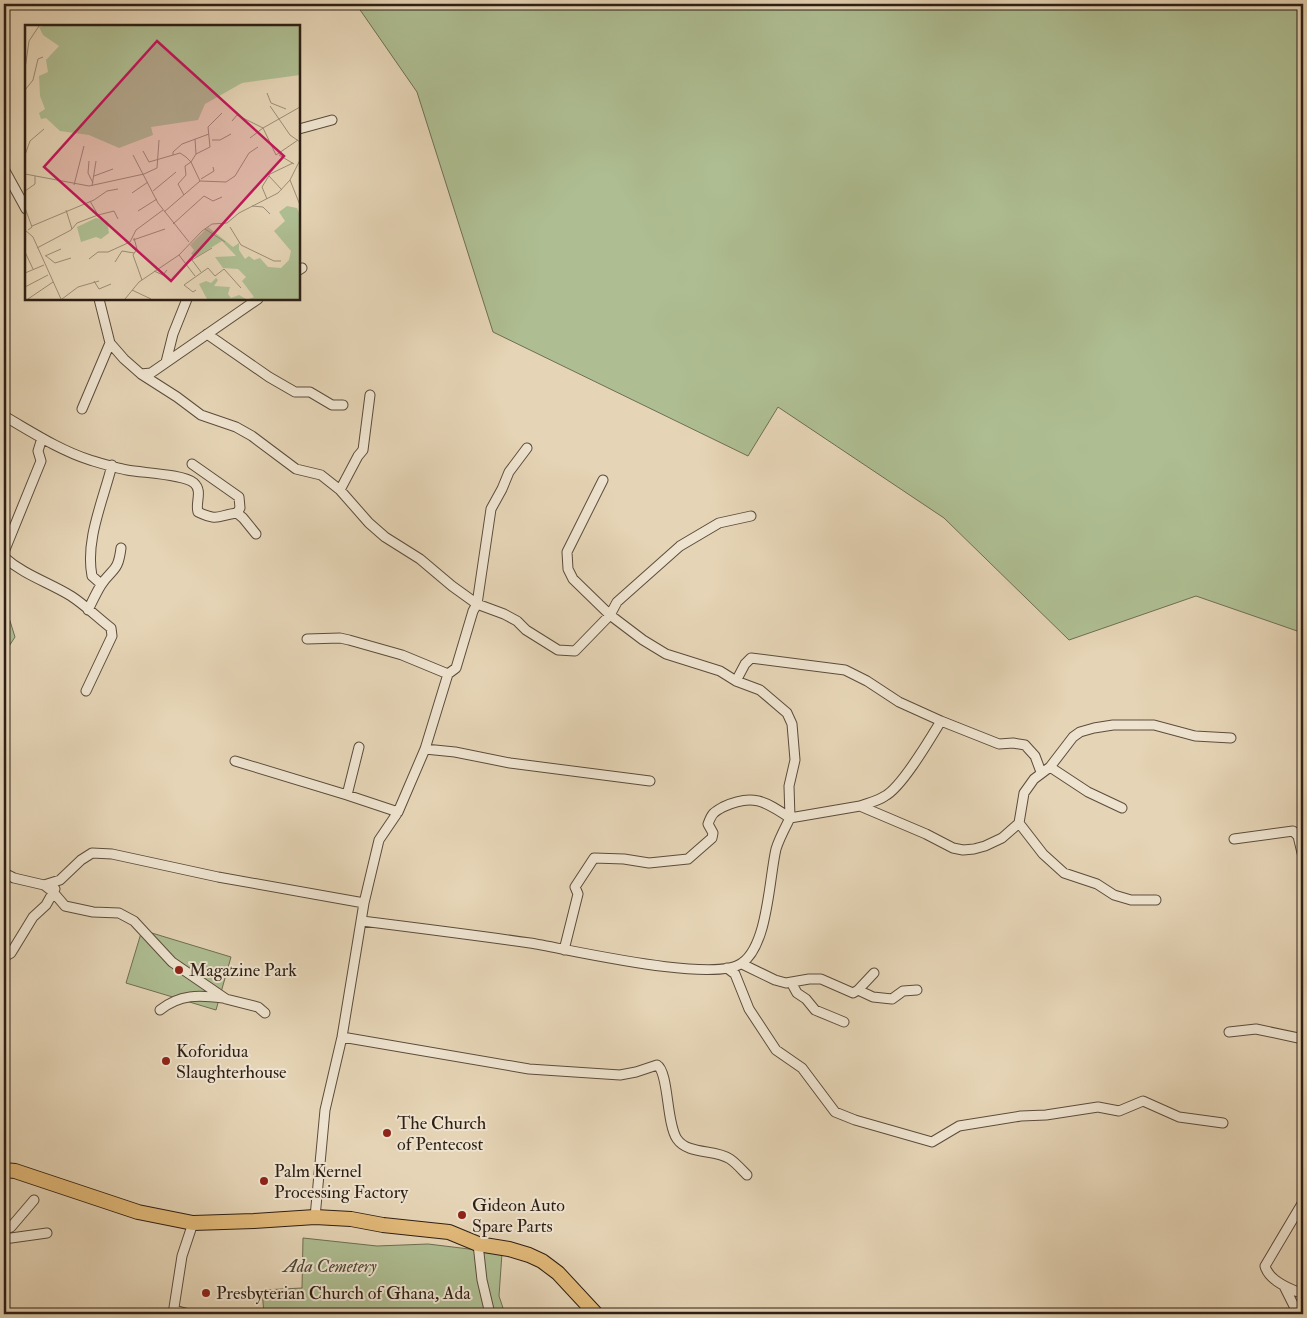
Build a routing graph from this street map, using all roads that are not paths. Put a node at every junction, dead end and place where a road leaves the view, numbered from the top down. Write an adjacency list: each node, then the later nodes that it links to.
1 (332, 120): 2 (street)
2 (300, 129)
3 (4, 169): 4 (street)
4 (16, 191): 5 (street); 6 (street)
5 (25, 195)
6 (25, 207)
7 (99, 300): 11 (street)
8 (187, 300): 12 (street)
9 (257, 300): 10 (street)
10 (208, 334): 12 (street); 15 (street)
11 (110, 343): 13 (street); 16 (street)
12 (166, 362): 13 (street)
13 (146, 374): 23 (street)
14 (370, 394): 23 (street)
15 (343, 405)
16 (82, 409)
17 (4, 416): 18 (street)
18 (42, 438): 21 (street); 28 (street)
19 (527, 448): 31 (street)
20 (192, 464): 24 (street)
21 (112, 465): 24 (street); 30 (street)
22 (603, 480): 33 (street)
23 (340, 490): 31 (street)
24 (237, 513): 26 (street)
25 (751, 516): 33 (street)
26 (256, 534)
27 (121, 548): 30 (street)
28 (4, 552)
29 (4, 557): 32 (street)
30 (102, 584): 32 (street)
31 (477, 604): 33 (street); 35 (street)
32 (88, 610): 37 (street)
33 (610, 615): 36 (street)
34 (307, 639): 35 (street)
35 (448, 674): 41 (street)
36 (736, 681): 38 (street); 50 (street)
37 (86, 691)
38 (941, 721): 44 (street); 47 (street)
39 (1231, 738): 43 (street)
40 (359, 747): 46 (street)
41 (424, 749): 45 (street); 49 (street)
42 (235, 761): 46 (street)
43 (1050, 766): 44 (street); 48 (street)
44 (1041, 772): 51 (street)
45 (650, 781)
46 (347, 795): 49 (street)
47 (860, 806): 50 (street); 51 (street)
48 (1122, 808)
49 (398, 812): 59 (street)
50 (790, 818): 61 (street); 63 (street)
51 (1019, 823): 58 (street)
52 (1234, 839): 53 (street)
53 (1303, 857)
54 (4, 873): 56 (street)
55 (60, 880): 56 (street); 57 (street); 59 (street)
56 (44, 885): 57 (street)
57 (53, 892): 62 (street); 69 (street)
58 (1156, 900)
59 (364, 903): 60 (street)
60 (362, 921): 61 (street); 74 (street)
61 (564, 950): 64 (street)
62 (4, 957)
63 (742, 964): 64 (street); 66 (street)
64 (727, 968): 76 (street)
65 (874, 973): 67 (street)
66 (792, 984): 67 (street); 72 (street)
67 (858, 990): 68 (street)
68 (917, 990)
69 (226, 999): 70 (street); 71 (street)
70 (160, 1010)
71 (265, 1013)
72 (844, 1022)
73 (1229, 1032): 75 (street)
74 (342, 1036): 78 (street); 81 (street)
75 (1303, 1039)
76 (1223, 1123)
77 (4, 1170): 82 (main road)
78 (747, 1175)
79 (34, 1200): 83 (street)
80 (1303, 1202): 87 (street)
81 (315, 1217): 82 (main road); 86 (main road)
82 (193, 1223): 89 (street)
83 (4, 1230)
84 (47, 1233): 85 (street)
85 (4, 1240)
86 (478, 1244): 91 (street); 92 (main road)
87 (1284, 1286): 88 (street); 93 (street)
88 (1303, 1294)
89 (173, 1312): 90 (street)
90 (190, 1314)
91 (490, 1314)
92 (596, 1314)
93 (1298, 1314)

